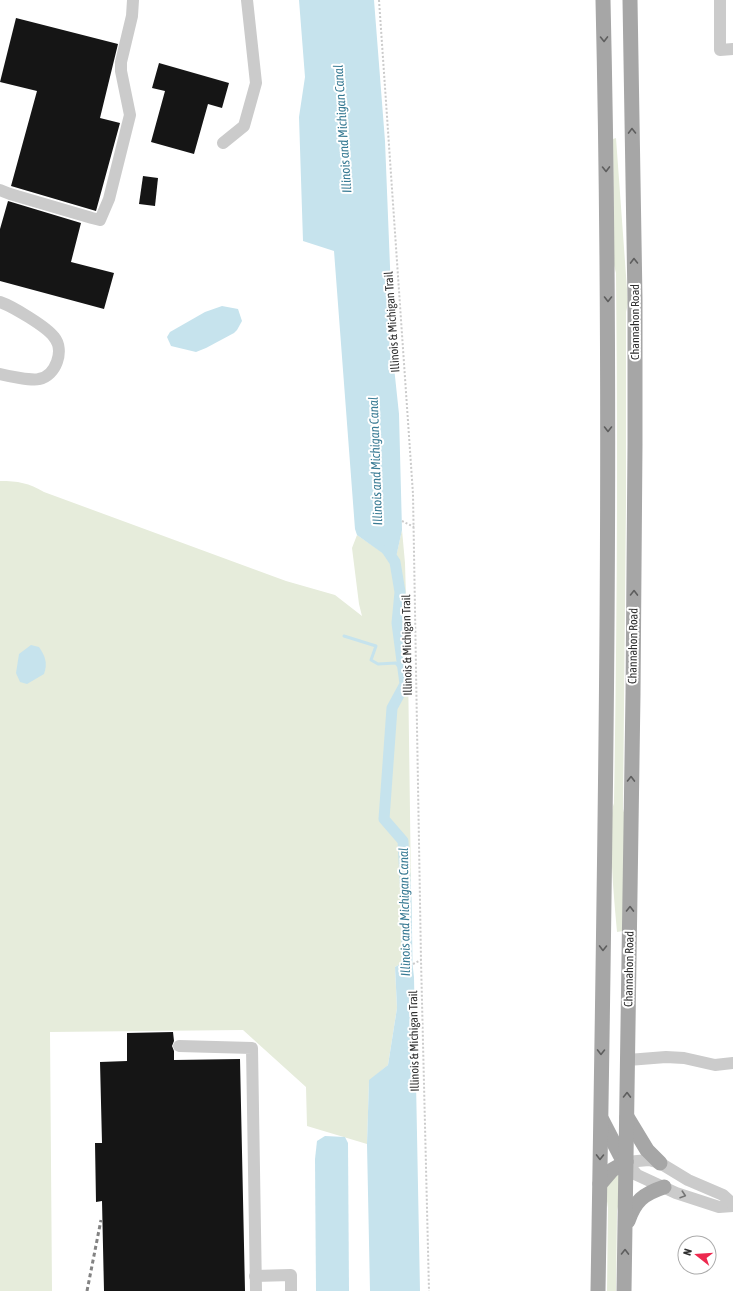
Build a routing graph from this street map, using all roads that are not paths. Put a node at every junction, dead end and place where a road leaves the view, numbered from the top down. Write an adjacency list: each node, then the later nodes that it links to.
1 (134, 0): 8 (street)
2 (247, 0): 7 (street)
3 (603, 0): 15 (main road, one-way to 15)
4 (630, 0): 12 (main road, Channahon Road, one-way to 4)
5 (720, 0): 6 (street)
6 (733, 50)
7 (222, 143)
8 (0, 190)
9 (0, 302): 10 (street)
10 (0, 374)
11 (179, 1046): 22 (street)
12 (628, 1060): 13 (street); 14 (main road, Channahon Road, one-way to 12)
13 (733, 1063)
14 (627, 1117): 16 (main road, Channahon Road); 17 (main road)
15 (600, 1118): 16 (main road); 18 (main road, one-way to 18)
16 (626, 1162): 17 (street); 18 (main road); 19 (street); 21 (main road, Channahon Road)
17 (660, 1163): 20 (street)
18 (600, 1184): 25 (main road)
19 (664, 1187): 20 (street, one-way to 20); 21 (main road)
20 (733, 1205)
21 (625, 1230): 26 (main road, Channahon Road, one-way to 21)
22 (256, 1276): 23 (street); 24 (street)
23 (256, 1291)
24 (291, 1291)
25 (598, 1291)
26 (624, 1291)

